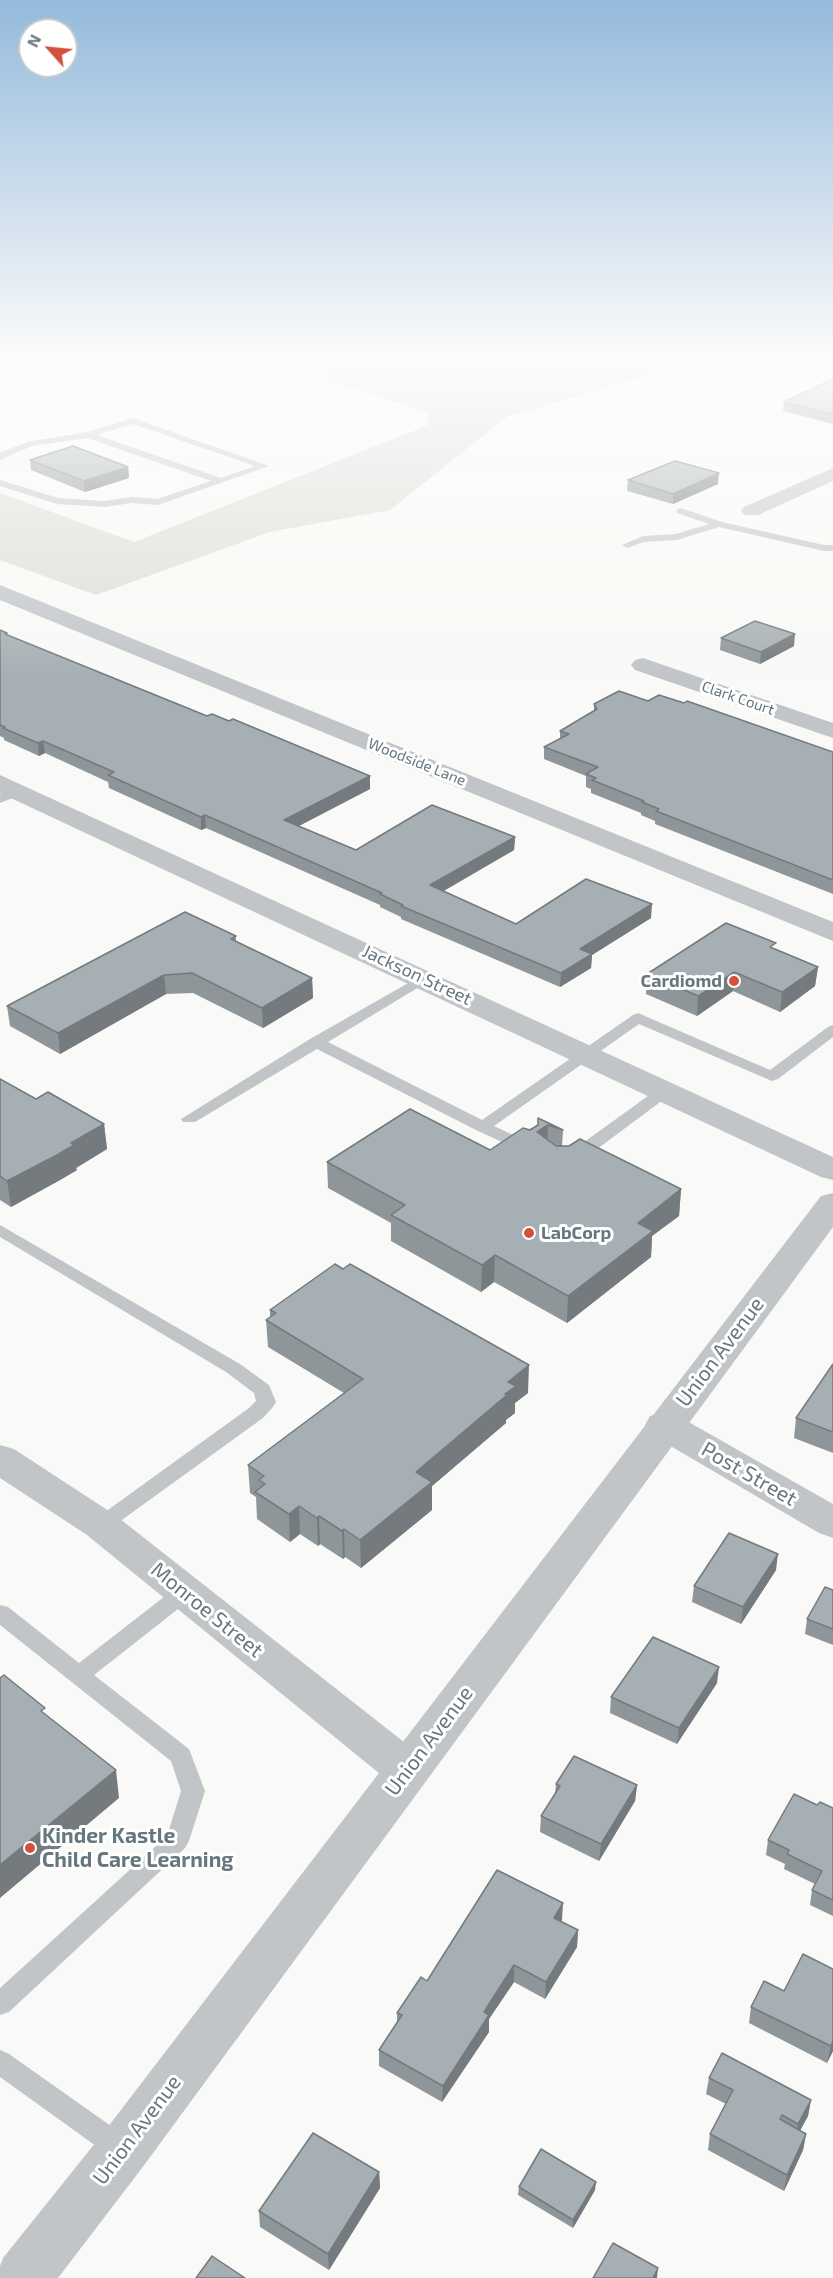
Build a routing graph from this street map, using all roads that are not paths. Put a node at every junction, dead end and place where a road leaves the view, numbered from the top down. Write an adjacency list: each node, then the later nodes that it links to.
1 (179, 466): 4 (lane)
2 (263, 466): 4 (lane)
3 (833, 474): 7 (street)
4 (221, 481): 5 (lane)
5 (0, 483)
6 (681, 511): 8 (lane)
7 (751, 511)
8 (719, 524): 9 (lane); 10 (lane)
9 (627, 546)
10 (833, 548)
11 (0, 592): 15 (street, Woodside Lane)
12 (643, 666): 13 (street, Clark Court)
13 (833, 732)
14 (6, 791): 16 (street, Jackson Street)
15 (833, 932)
16 (424, 978): 18 (lane); 19 (street, Jackson Street)
17 (833, 1030): 19 (lane)
18 (315, 1042): 21 (lane); 22 (lane)
19 (585, 1054): 20 (street, Jackson Street); 22 (lane)
20 (664, 1091): 24 (lane); 25 (street, Jackson Street)
21 (189, 1119)
22 (482, 1127): 23 (lane)
23 (528, 1149)
24 (562, 1166)
25 (833, 1170)
26 (833, 1203): 28 (street, Union Avenue)
27 (0, 1230): 31 (lane)
28 (664, 1425): 30 (street, Post Street); 35 (street, Union Avenue)
29 (0, 1459): 31 (street, Monroe Street)
30 (833, 1522)
31 (101, 1525): 32 (street, Monroe Street)
32 (185, 1592): 34 (lane); 35 (street, Monroe Street)
33 (0, 1613): 34 (lane)
34 (79, 1675): 36 (lane)
35 (407, 1770): 38 (street, Union Avenue)
36 (0, 2004)
37 (0, 2062): 38 (lane)
38 (123, 2150): 39 (street, Union Avenue)
39 (23, 2278)

